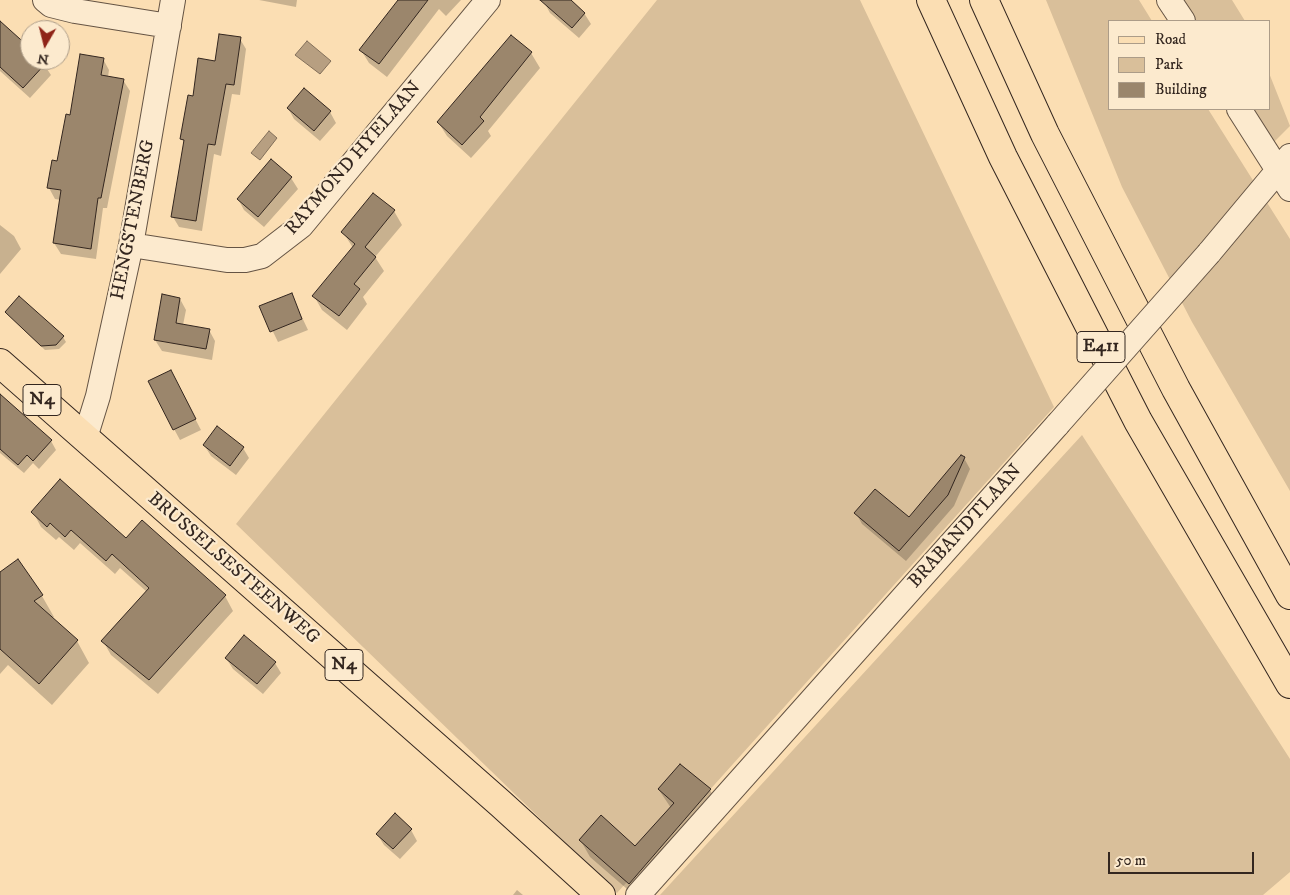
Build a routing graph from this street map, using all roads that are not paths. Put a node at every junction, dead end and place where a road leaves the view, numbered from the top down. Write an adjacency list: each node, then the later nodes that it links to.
1 (45, 0): 8 (street)
2 (173, 0): 8 (street, HENGSTENBERG)
3 (488, 0): 11 (street, RAYMOND HYELAAN)
4 (931, 0): 15 (main road, E411)
5 (984, 0): 14 (main road, E411)
6 (1169, 0): 7 (street)
7 (1182, 20)
8 (169, 26): 11 (street, HENGSTENBERG)
9 (1240, 110): 10 (street)
10 (1286, 172): 17 (street, BRABANDTLAAN, bridge)
11 (131, 245): 13 (street, HENGSTENBERG)
12 (2, 368): 13 (main road, BRUSSELSESTEENWEG / N4)
13 (85, 438): 16 (main road, BRUSSELSESTEENWEG / N4)
14 (1290, 595)
15 (1290, 684)
16 (600, 895)
17 (638, 895)

